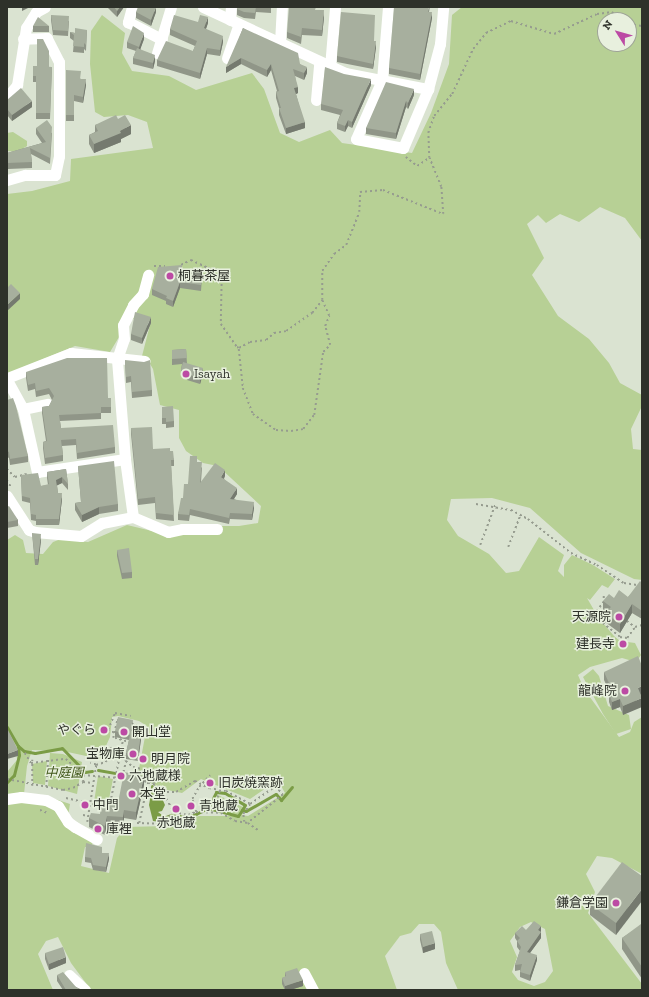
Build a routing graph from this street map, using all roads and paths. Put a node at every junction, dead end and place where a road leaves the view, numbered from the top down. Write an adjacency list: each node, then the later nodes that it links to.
1 (45, 7): 12 (street)
2 (132, 7): 13 (street)
3 (171, 7): 13 (street)
4 (203, 7): 11 (street)
5 (231, 7): 11 (street)
6 (282, 7): 14 (street)
7 (335, 7): 18 (street)
8 (388, 7): 19 (street)
9 (443, 7): 20 (street)
10 (597, 14): 24 (path)
11 (235, 22): 14 (street); 16 (street)
12 (23, 39): 21 (street); 25 (street)
13 (162, 39): 15 (street)
14 (280, 43): 17 (street)
15 (157, 54)
16 (227, 58)
17 (319, 62): 18 (street); 22 (street)
18 (330, 67): 19 (street)
19 (382, 80): 20 (street); 20 (street)
20 (428, 89)
21 (7, 97)
22 (316, 100)
23 (406, 157): 24 (path)
24 (429, 158): 29 (path)
25 (7, 180)
26 (167, 267): 28 (path)
27 (174, 267): 30 (path)
28 (148, 275): 31 (street)
29 (322, 300): 30 (path); 30 (path)
30 (239, 348)
31 (117, 359): 32 (street); 33 (street); 36 (street)
32 (145, 361)
33 (7, 379): 35 (street)
34 (47, 404): 35 (street)
35 (23, 409): 38 (street)
36 (125, 459): 38 (street); 43 (street)
37 (7, 469): 38 (path)
38 (37, 472)
39 (7, 496): 43 (street)
40 (476, 504): 41 (path)
41 (495, 505): 42 (path); 45 (path)
42 (520, 515): 46 (path); 47 (path)
43 (133, 517): 44 (street)
44 (217, 529)
45 (480, 545)
46 (508, 547)
47 (642, 586)
48 (604, 596): 51 (path)
49 (627, 621): 51 (path)
50 (642, 625): 51 (path)
51 (635, 627)
52 (131, 716): 53 (path)
53 (114, 733): 54 (path); 54 (path)
54 (123, 740): 56 (path)
55 (105, 747): 56 (path)
56 (120, 752): 58 (path); 63 (path)
57 (25, 753): 64 (path)
58 (119, 757): 66 (path); 73 (path)
59 (35, 758): 62 (path)
60 (32, 760): 64 (path)
61 (48, 760): 62 (path); 70 (path); 83 (path)
62 (37, 761): 64 (path)
63 (126, 761): 67 (path); 74 (path)
64 (31, 763): 82 (path)
65 (90, 763): 66 (path)
66 (96, 765): 71 (path)
67 (147, 770): 68 (path); 77 (path)
68 (155, 772): 69 (path); 80 (path)
69 (159, 773)
70 (83, 775): 71 (path); 78 (path)
71 (94, 775): 73 (path); 79 (path)
72 (210, 775): 81 (path)
73 (115, 776): 91 (path)
74 (122, 777)
75 (7, 779): 82 (path)
76 (138, 780): 77 (path)
77 (146, 781): 80 (path); 93 (path)
78 (82, 782): 79 (path); 83 (path)
79 (92, 783): 91 (path)
80 (153, 784): 85 (path)
81 (201, 784): 84 (path); 85 (path); 94 (path)
82 (32, 785): 83 (path); 86 (path)
83 (46, 787)
84 (220, 790): 92 (path); 95 (path)
85 (162, 792): 93 (path)
86 (35, 798): 88 (street); 100 (street)
87 (62, 798): 89 (path)
88 (7, 799)
89 (83, 802)
90 (87, 803): 91 (path)
91 (90, 804): 96 (path)
92 (250, 804): 97 (path); 98 (path)
93 (174, 812): 94 (path)
94 (196, 812): 95 (path)
95 (222, 813): 97 (path)
96 (83, 815)
97 (244, 822): 98 (path)
98 (248, 823): 99 (path)
99 (258, 830)
100 (97, 839)
101 (304, 973): 104 (street)
102 (69, 975): 103 (street)
103 (85, 990)
104 (313, 990)

